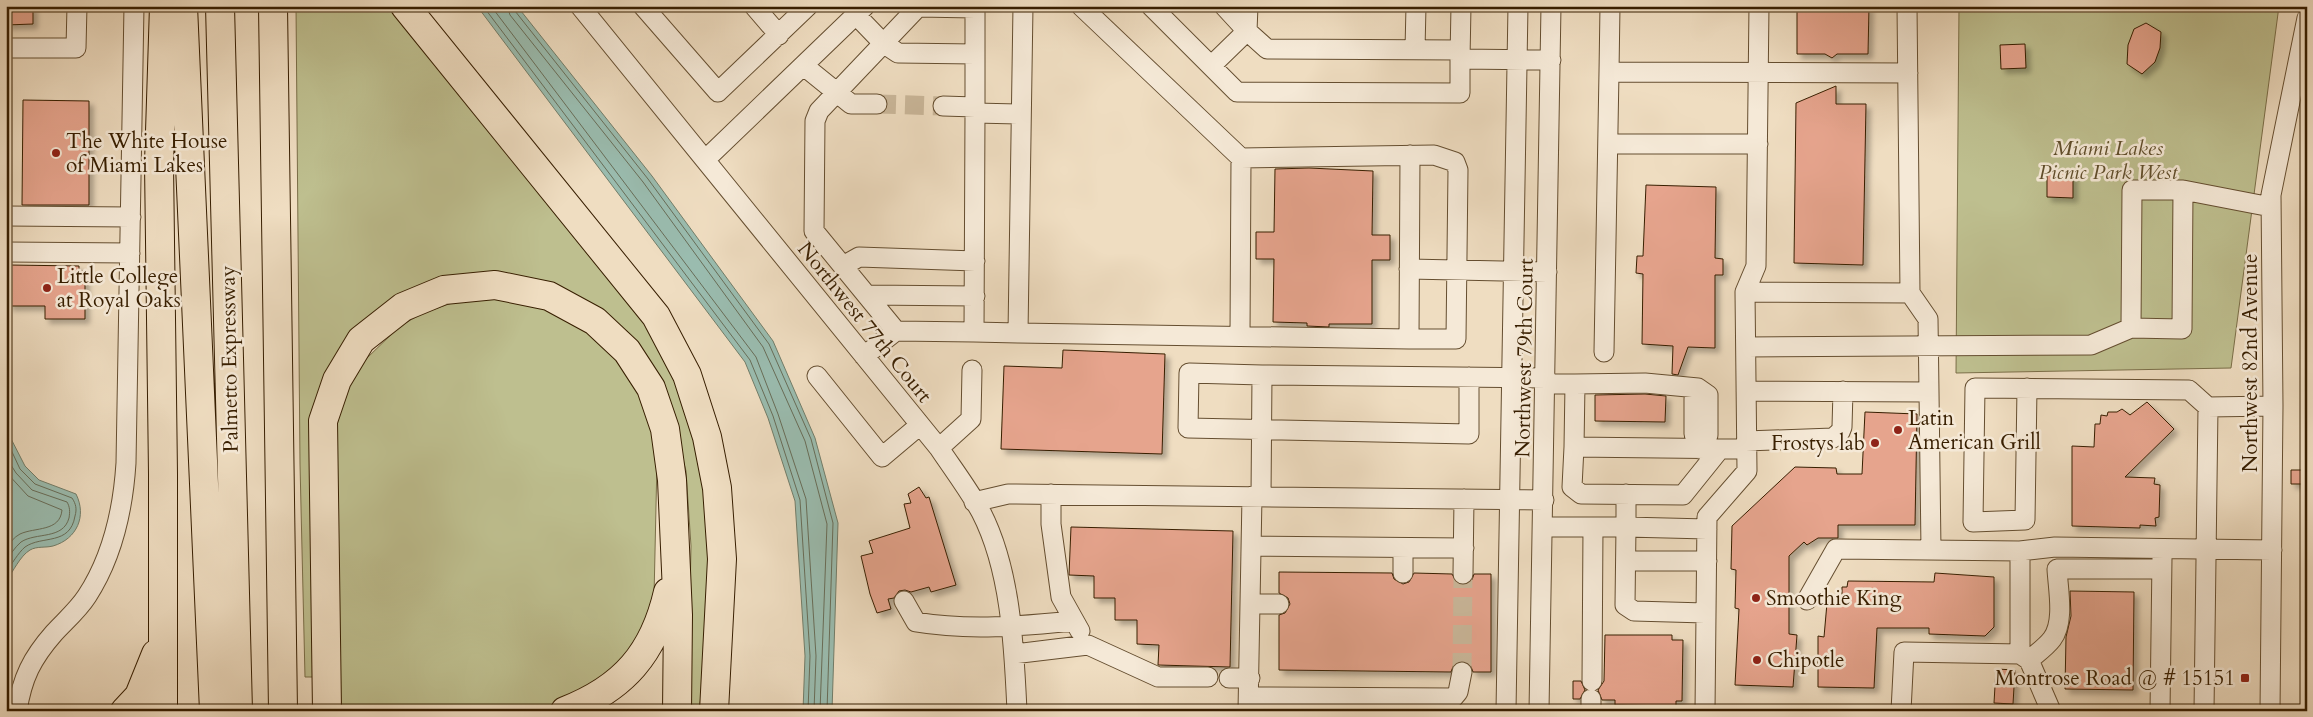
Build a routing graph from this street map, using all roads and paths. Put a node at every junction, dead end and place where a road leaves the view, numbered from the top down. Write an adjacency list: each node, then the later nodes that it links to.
1 (77, 6): 29 (street)
2 (134, 6): 53 (street)
3 (164, 6): 130 (highway)
4 (183, 6): 139 (highway)
5 (220, 6): 139 (highway, Palmetto Expressway)
6 (405, 6): 148 (highway)
7 (580, 6): 49 (street, Northwest 77th Court)
8 (643, 6): 27 (street)
9 (754, 6): 27 (street)
10 (808, 6): 27 (street)
11 (1023, 6): 44 (street)
12 (1081, 6): 48 (street)
13 (1151, 6): 36 (street)
14 (1224, 6): 26 (street)
15 (1248, 6): 26 (street)
16 (1416, 6): 30 (street)
17 (1461, 6): 32 (street)
18 (1518, 6): 33 (street, Northwest 79th Court)
19 (1551, 6): 34 (street, Northwest 79th Court)
20 (1610, 6): 37 (street)
21 (1759, 6): 39 (street)
22 (1907, 6): 38 (street)
23 (861, 11): 28 (street); 35 (street)
24 (272, 13): 140 (highway)
25 (2307, 18): 51 (street, Northwest 82nd Avenue)
26 (1248, 31): 30 (street); 36 (street)
27 (779, 35)
28 (883, 43): 31 (street); 31 (street); 40 (street)
29 (6, 48)
30 (1415, 50): 32 (street)
31 (975, 54): 43 (street)
32 (1460, 55): 33 (street); 36 (street)
33 (1517, 59): 34 (street); 60 (street, Northwest 79th Court)
34 (1551, 60): 61 (street, Northwest 79th Court)
35 (804, 66): 40 (street); 49 (street)
36 (1211, 66)
37 (1609, 72): 39 (street); 45 (street)
38 (1908, 73): 39 (street); 63 (street)
39 (1758, 74): 46 (street)
40 (836, 92): 41 (street); 57 (street)
41 (878, 104)
42 (944, 106): 43 (street)
43 (975, 110): 44 (street); 56 (street)
44 (1021, 114): 69 (street)
45 (1608, 144): 46 (street); 74 (street)
46 (1758, 144): 62 (street)
47 (1410, 154): 48 (street); 58 (street); 59 (street)
48 (1241, 158): 70 (street)
49 (705, 160): 75 (street, Northwest 77th Court)
50 (2183, 190): 51 (street); 66 (street); 66 (street)
51 (2271, 207): 87 (street, Northwest 82nd Avenue)
52 (6, 216): 53 (street)
53 (131, 217): 55 (street)
54 (6, 252): 55 (street)
55 (130, 253): 142 (street)
56 (975, 260): 57 (street); 65 (street)
57 (843, 266): 64 (street)
58 (1410, 270): 59 (street); 71 (street)
59 (1457, 271): 60 (street); 71 (street)
60 (1513, 272): 61 (street); 80 (street, Northwest 79th Court)
61 (1547, 272): 81 (street, Northwest 79th Court)
62 (1745, 292): 63 (street); 73 (street)
63 (1910, 293): 72 (street)
64 (868, 295): 65 (street); 67 (street)
65 (975, 296): 68 (street)
66 (2131, 328): 72 (street)
67 (896, 331): 68 (street); 75 (street)
68 (974, 332): 69 (street)
69 (1018, 333): 70 (street)
70 (1240, 336): 71 (street)
71 (1409, 339)
72 (1928, 346): 73 (street); 86 (street)
73 (1746, 347): 84 (street)
74 (1604, 352)
75 (864, 356): 89 (street, Northwest 77th Court)
76 (972, 370): 94 (street)
77 (1262, 375): 79 (street); 90 (street); 90 (street)
78 (817, 376): 89 (street)
79 (1469, 377): 80 (street); 90 (street)
80 (1512, 377): 81 (street); 100 (street, Northwest 79th Court)
81 (1546, 381): 82 (street); 101 (street, Northwest 79th Court)
82 (1575, 384): 91 (street); 93 (street)
83 (2027, 388): 83 (street); 88 (street)
84 (1746, 391): 85 (street); 92 (street)
85 (1843, 392): 86 (street); 92 (street)
86 (1929, 392): 112 (street)
87 (2273, 406): 88 (street); 114 (street, Northwest 82nd Avenue)
88 (2208, 407): 113 (street)
89 (920, 424): 94 (street, Northwest 77th Court)
90 (1262, 430): 98 (street)
91 (1700, 444): 93 (street); 95 (street)
92 (1746, 445): 95 (street); 106 (street)
93 (1574, 447): 97 (street)
94 (939, 448): 102 (street, Northwest 77th Court)
95 (1720, 449): 97 (street)
96 (1051, 494): 98 (street); 102 (street); 128 (street)
97 (1626, 494): 105 (street)
98 (1257, 496): 99 (street); 107 (street)
99 (1464, 499): 100 (street); 110 (street)
100 (1510, 499): 101 (street); 150 (street, Northwest 79th Court)
101 (1544, 500): 103 (street, Northwest 79th Court)
102 (974, 502): 129 (street, Northwest 77th Court)
103 (1544, 527): 104 (street); 151 (street, Northwest 79th Court)
104 (1594, 527): 105 (street); 138 (street)
105 (1626, 527): 106 (street); 116 (street)
106 (1707, 529): 117 (street)
107 (1252, 546): 109 (street); 123 (street)
108 (2055, 547): 111 (street); 115 (street); 119 (street)
109 (1403, 548): 110 (street); 121 (street)
110 (1464, 548): 122 (street)
111 (2162, 549): 113 (street); 120 (street)
112 (1932, 550): 115 (street); 125 (street)
113 (2206, 550): 114 (street); 156 (street)
114 (2272, 550): 157 (street, Northwest 82nd Avenue)
115 (2020, 551): 133 (street)
116 (1626, 561): 117 (street); 127 (street)
117 (1707, 561): 127 (street)
118 (675, 564): 145 (highway); 146 (highway); 147 (highway)
119 (2057, 569): 120 (street); 133 (street)
120 (2161, 569): 155 (street)
121 (1403, 573)
122 (1463, 574)
123 (1251, 598): 124 (street); 137 (street)
124 (1279, 599)
125 (1807, 600)
126 (904, 601): 129 (street)
127 (1705, 613): 152 (street)
128 (1074, 621): 129 (street); 131 (street)
129 (1012, 627): 132 (street, Northwest 77th Court)
130 (161, 644): 143 (highway); 144 (highway)
131 (1088, 645): 132 (street); 135 (street)
132 (1014, 654): 149 (street, Northwest 77th Court)
133 (2024, 657): 153 (street); 154 (street)
134 (1462, 672): 141 (street)
135 (1208, 678)
136 (1229, 678): 137 (street)
137 (1250, 678): 141 (street)
138 (1591, 697)
139 (225, 699)
140 (282, 699)
141 (1249, 704)
142 (17, 711)
143 (125, 711)
144 (163, 711)
145 (327, 711)
146 (565, 711)
147 (677, 711)
148 (714, 711)
149 (1017, 711)
150 (1506, 711)
151 (1539, 711)
152 (1705, 711)
153 (1901, 711)
154 (2051, 711)
155 (2160, 711)
156 (2204, 711)
157 (2270, 711)

